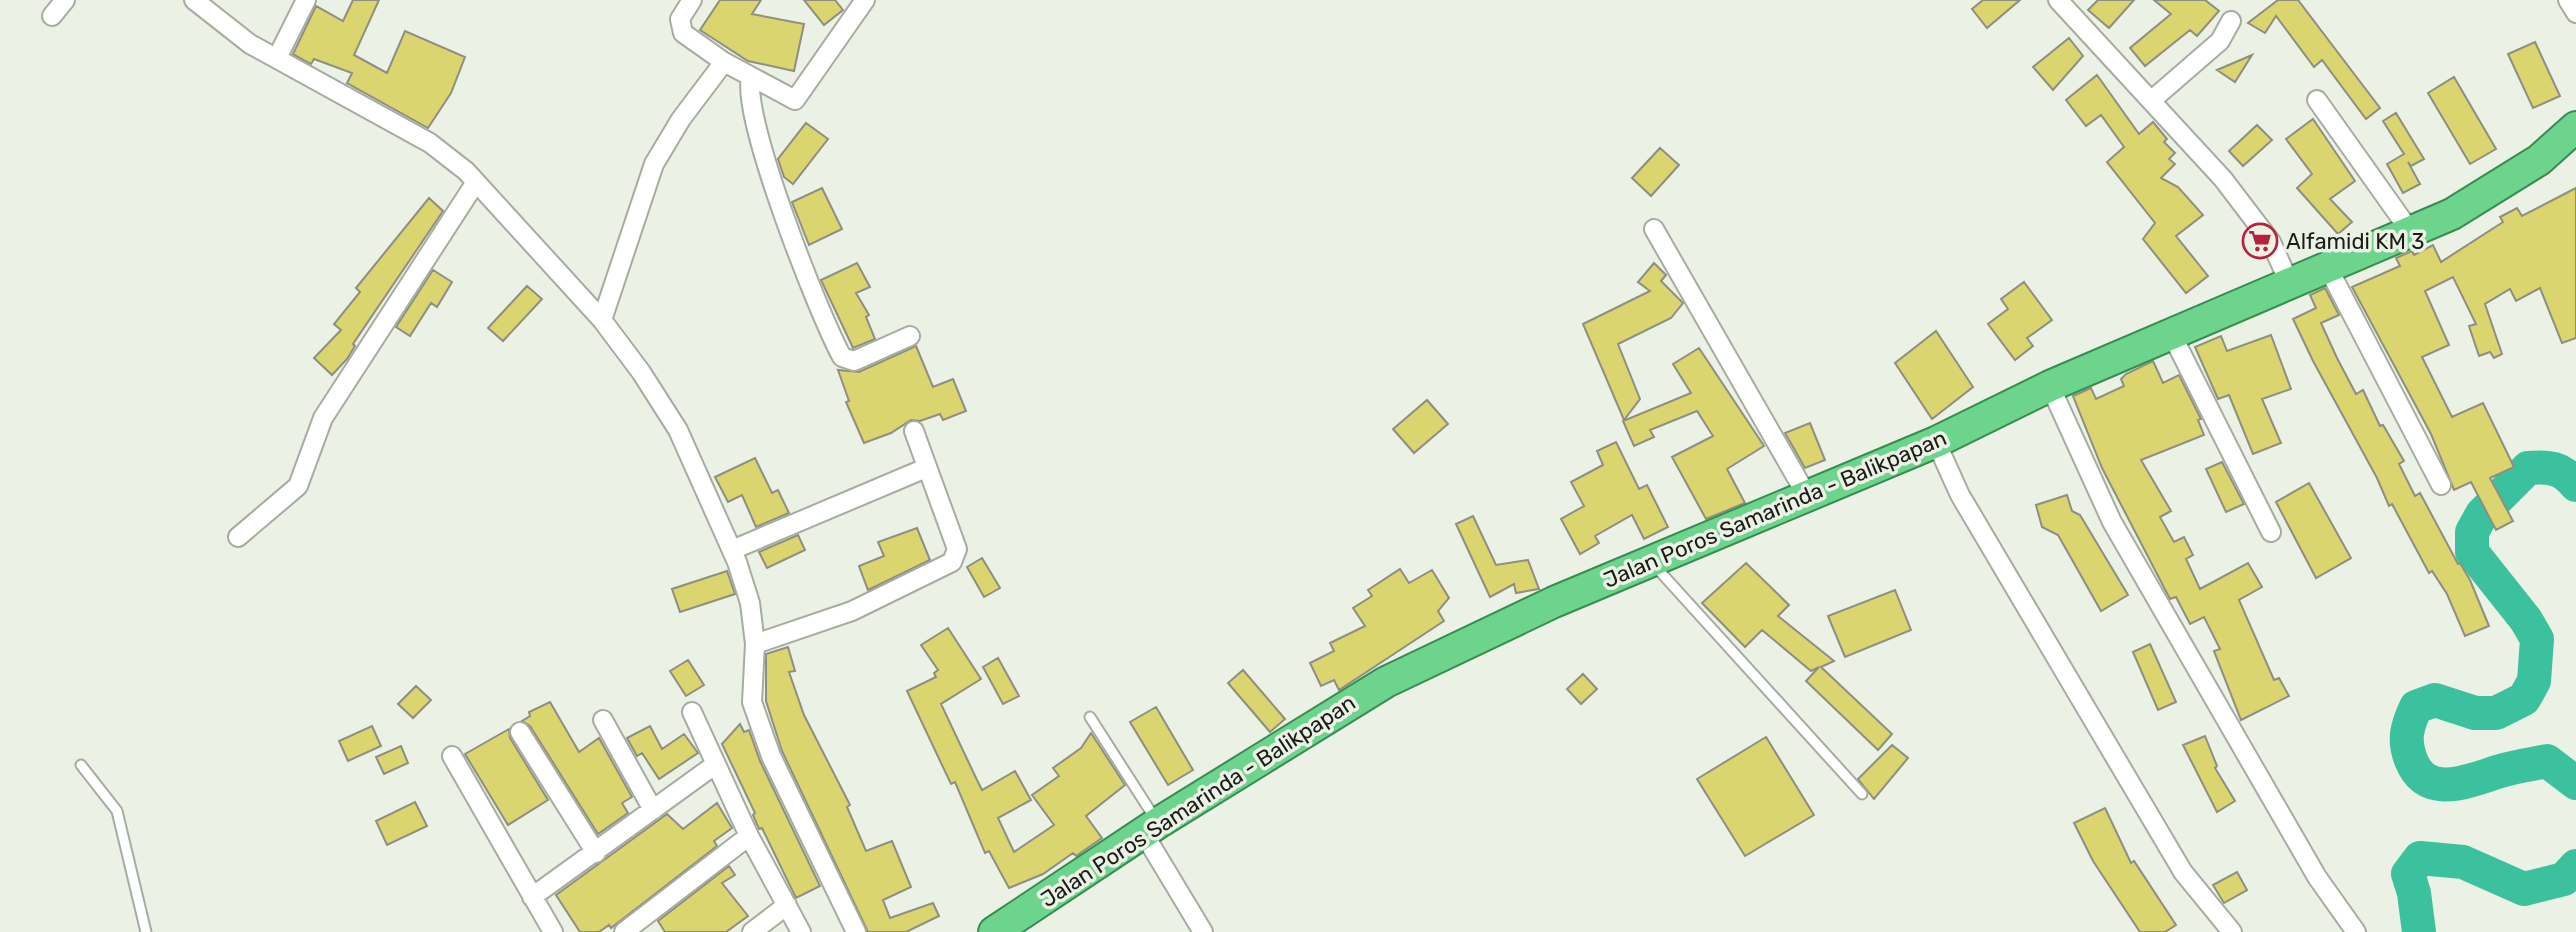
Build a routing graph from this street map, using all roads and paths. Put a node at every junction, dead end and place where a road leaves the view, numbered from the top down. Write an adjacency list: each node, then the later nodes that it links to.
1 (65, 0): 9 (street)
2 (194, 0): 11 (street)
3 (306, 0): 11 (street)
4 (692, 0): 12 (street)
5 (865, 0): 13 (street)
6 (2058, 0): 14 (street)
7 (2568, 0): 8 (street)
8 (2576, 13)
9 (52, 16)
10 (2231, 21): 14 (street)
11 (277, 58): 17 (street)
12 (724, 62): 13 (street); 22 (street)
13 (751, 78): 24 (street)
14 (2153, 99): 21 (street)
15 (2317, 100): 19 (street)
16 (2576, 127): 19 (highway, Jalan Poros Samarinda - Balikpapan)
17 (476, 182): 22 (street); 32 (street)
18 (1654, 229): 30 (street)
19 (2410, 231): 20 (highway, Jalan Poros Samarinda - Balikpapan)
20 (2327, 266): 21 (highway, Jalan Poros Samarinda - Balikpapan); 29 (street)
21 (2289, 282): 23 (highway, Jalan Poros Samarinda - Balikpapan)
22 (602, 320): 33 (street)
23 (2171, 333): 25 (highway, Jalan Poros Samarinda - Balikpapan); 31 (street)
24 (910, 336)
25 (2050, 386): 27 (highway, Jalan Poros Samarinda - Balikpapan); 61 (street)
26 (914, 431): 28 (street)
27 (1936, 442): 30 (highway, Jalan Poros Samarinda - Balikpapan); 60 (street)
28 (926, 468): 33 (street); 35 (street)
29 (2441, 485)
30 (1806, 494): 34 (highway, Jalan Poros Samarinda - Balikpapan)
31 (2271, 532)
32 (238, 537)
33 (732, 550): 35 (street)
34 (1651, 563): 43 (lane); 45 (highway, Jalan Poros Samarinda - Balikpapan)
35 (755, 644): 57 (street)
36 (692, 712): 41 (street)
37 (1090, 717): 45 (lane)
38 (603, 720): 44 (street)
39 (520, 732): 47 (street)
40 (452, 756): 48 (street)
41 (716, 764): 44 (street); 46 (street)
42 (81, 765): 51 (lane)
43 (1862, 794)
44 (653, 810): 47 (street)
45 (1151, 828): 58 (highway, Jalan Poros Samarinda - Balikpapan); 59 (street)
46 (749, 836): 49 (street); 50 (street)
47 (596, 853): 48 (street)
48 (532, 897): 52 (street)
49 (787, 905): 55 (street); 56 (street)
50 (647, 917): 53 (street); 54 (street)
51 (146, 932)
52 (553, 932)
53 (624, 932)
54 (660, 932)
55 (752, 932)
56 (801, 932)
57 (856, 932)
58 (994, 932)
59 (1203, 932)
60 (2232, 932)
61 (2356, 932)

